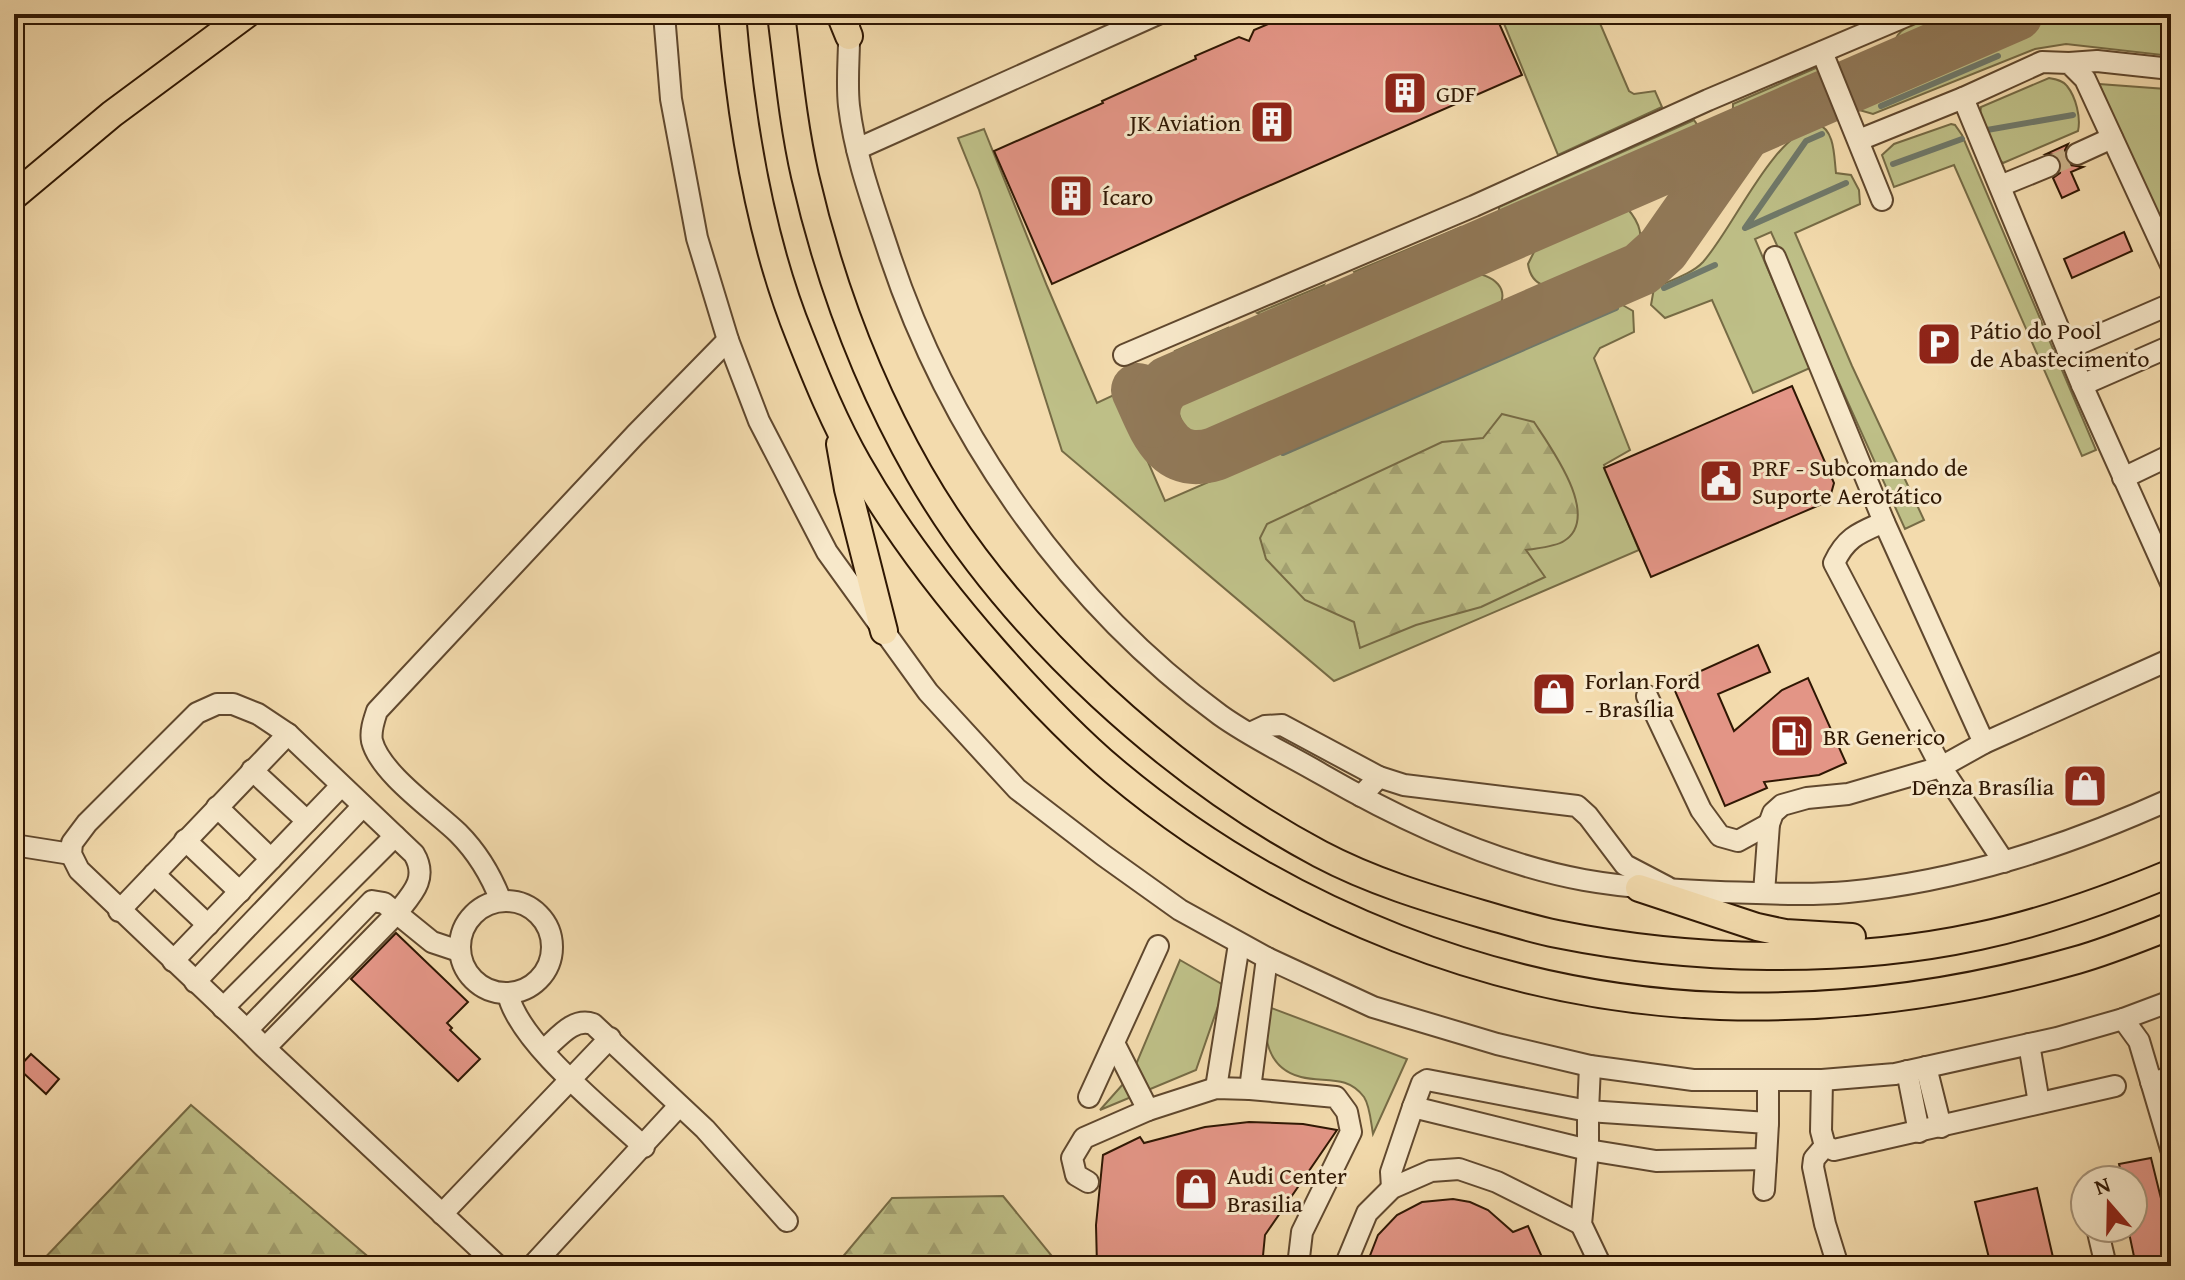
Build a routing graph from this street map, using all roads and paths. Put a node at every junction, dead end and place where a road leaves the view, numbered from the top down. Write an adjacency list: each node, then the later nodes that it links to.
1 (247, 14): 18 (main road)
2 (664, 14): 23 (street)
3 (732, 14): 28 (main road)
4 (781, 14): 66 (main road)
5 (1158, 14): 14 (street)
6 (1911, 14): 8 (street)
7 (846, 21): 14 (street)
8 (1822, 52): 13 (street); 26 (street)
9 (2069, 63): 10 (street); 11 (street); 12 (street)
10 (2171, 69)
11 (1963, 98): 13 (street); 17 (street)
12 (2112, 138): 15 (street); 21 (street)
13 (1859, 140): 19 (street)
14 (857, 149): 36 (street)
15 (2077, 154)
16 (2049, 166): 17 (street)
17 (2000, 186): 25 (street)
18 (14, 196)
19 (1882, 200)
20 (1775, 257): 31 (street)
21 (2171, 265)
22 (2171, 304): 25 (street)
23 (728, 340): 33 (street); 61 (street)
24 (2171, 346): 27 (street)
25 (2067, 349): 27 (street)
26 (1124, 355)
27 (2082, 385): 30 (street)
28 (835, 417): 33 (main road); 72 (main road)
29 (2171, 455): 30 (street)
30 (2123, 478): 32 (street)
31 (1884, 522): 38 (street); 39 (street)
32 (2171, 583)
33 (884, 631): 67 (street)
34 (2171, 659): 38 (street)
35 (1647, 696): 48 (street)
36 (1250, 733): 41 (street); 43 (street)
37 (288, 734): 40 (street); 42 (street); 52 (street)
38 (1984, 743): 39 (street)
39 (1941, 767): 48 (street); 54 (street)
40 (252, 770): 46 (street); 47 (street)
41 (1379, 777): 43 (street); 58 (street)
42 (341, 786): 45 (street); 47 (street)
43 (1361, 796): 57 (street)
44 (2171, 799): 54 (street)
45 (363, 806): 49 (street); 74 (street)
46 (217, 807): 50 (street); 53 (street)
47 (307, 821): 53 (street)
48 (1769, 824): 60 (street)
49 (395, 836): 63 (street); 77 (street)
50 (185, 840): 56 (street); 59 (street)
51 (14, 845): 52 (street)
52 (71, 854): 62 (street)
53 (271, 859): 59 (street)
54 (2004, 862): 60 (street)
55 (2171, 873): 66 (main road)
56 (154, 874): 62 (street); 64 (street)
57 (1639, 888): 58 (street); 66 (main road)
58 (1674, 890): 60 (street)
59 (240, 892): 64 (street)
60 (1764, 893)
61 (501, 901): 70 (street); 75 (street)
62 (119, 911): 73 (street)
63 (396, 914): 70 (street); 79 (street); 85 (street)
64 (208, 925): 73 (street)
65 (2171, 926): 72 (main road)
66 (1959, 940)
67 (1239, 944): 71 (street); 80 (street)
68 (2171, 944): 72 (main road)
69 (1158, 946): 83 (street)
70 (459, 951): 75 (street)
71 (1267, 958): 82 (street); 87 (street)
72 (2081, 959)
73 (173, 961): 74 (street)
74 (195, 982): 77 (street)
75 (508, 994): 86 (street)
76 (2171, 1001): 78 (street)
77 (223, 1008): 79 (street)
78 (2123, 1019): 84 (street); 91 (street)
79 (247, 1030): 85 (street)
80 (1224, 1037): 82 (street); 94 (street)
81 (610, 1038): 86 (street); 89 (street); 98 (street)
82 (1256, 1041): 95 (street)
83 (1114, 1043): 96 (street); 100 (street)
84 (2029, 1044): 88 (street); 97 (street)
85 (265, 1048): 113 (street)
86 (544, 1050): 89 (street)
87 (1590, 1066): 92 (street); 101 (street)
88 (1916, 1069): 90 (street); 103 (street); 104 (street)
89 (570, 1077): 106 (street); 113 (street)
90 (1822, 1080): 92 (street); 105 (street)
91 (2161, 1080): 107 (street)
92 (1768, 1081): 102 (street)
93 (2115, 1086): 97 (street)
94 (1216, 1088): 95 (street); 100 (street)
95 (1250, 1089): 119 (street)
96 (1089, 1097)
97 (2039, 1103): 103 (street)
98 (679, 1106): 106 (street); 114 (street)
99 (1413, 1107): 101 (street); 108 (street); 111 (street)
100 (1148, 1110): 110 (street)
101 (1588, 1111): 102 (street); 108 (street)
102 (1768, 1123): 109 (street)
103 (1941, 1127): 104 (street)
104 (1919, 1132): 105 (street)
105 (1825, 1146): 122 (street)
106 (644, 1147): 118 (street)
107 (2171, 1149)
108 (1588, 1150): 109 (street); 115 (street)
109 (1766, 1159): 112 (street)
110 (1088, 1182)
111 (1392, 1188): 115 (street); 120 (street)
112 (1764, 1190)
113 (442, 1214): 117 (street)
114 (787, 1221)
115 (1581, 1224): 121 (street)
116 (2101, 1244): 123 (street)
117 (498, 1266)
118 (532, 1266)
119 (1298, 1266)
120 (1345, 1266)
121 (1601, 1266)
122 (1838, 1266)
123 (2106, 1266)

